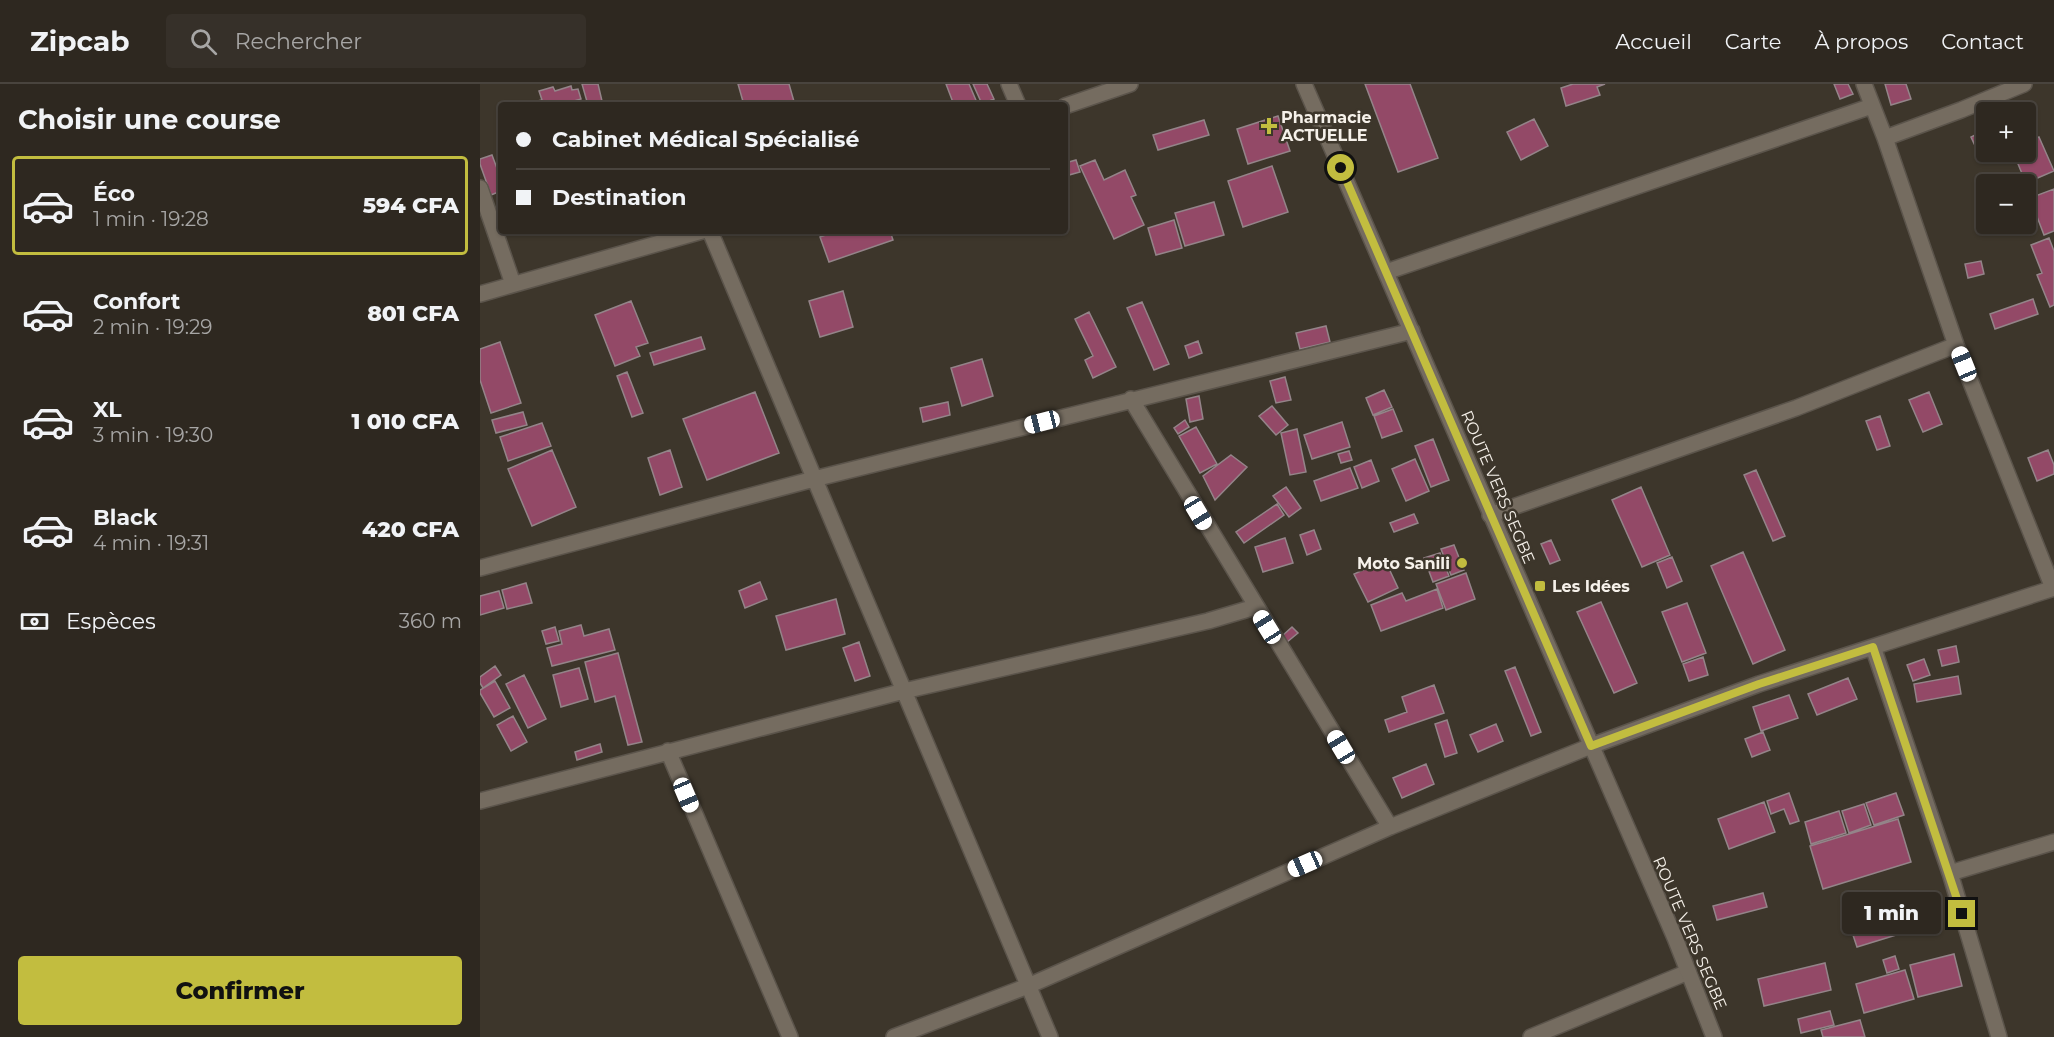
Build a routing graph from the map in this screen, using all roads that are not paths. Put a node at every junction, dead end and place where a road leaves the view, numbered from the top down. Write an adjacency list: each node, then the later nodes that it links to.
1 (1009, 84): 6 (street)
2 (1130, 84): 7 (street)
3 (1304, 84): 13 (street, ROUTE VERS SEGBE)
4 (1864, 84): 8 (street)
5 (2024, 84): 9 (street)
6 (1017, 102)
7 (1068, 105)
8 (1872, 106): 9 (street); 13 (street)
9 (1886, 138): 17 (street)
10 (480, 188): 14 (street)
11 (691, 234): 14 (street)
12 (711, 234): 19 (street)
13 (1386, 272): 16 (street, ROUTE VERS SEGBE)
14 (513, 284): 15 (street)
15 (480, 294)
16 (1412, 331): 18 (street); 20 (street, ROUTE VERS SEGBE)
17 (1956, 345): 20 (street); 22 (street)
18 (1131, 399): 19 (street); 23 (street)
19 (814, 478): 21 (street); 25 (street)
20 (1490, 515): 26 (street, ROUTE VERS SEGBE)
21 (480, 568)
22 (2054, 588): 24 (street)
23 (1255, 607): 25 (street); 29 (street)
24 (1873, 647): 26 (street); 31 (street)
25 (904, 691): 27 (street); 33 (street)
26 (1591, 746): 29 (street); 32 (street, ROUTE VERS SEGBE)
27 (668, 751): 28 (street); 34 (street)
28 (480, 801)
29 (1390, 827): 33 (street)
30 (2054, 842): 31 (street)
31 (1950, 873): 39 (street)
32 (1688, 972): 37 (street); 38 (street, ROUTE VERS SEGBE)
33 (1028, 986): 35 (street); 36 (street)
34 (790, 1037)
35 (894, 1037)
36 (1050, 1037)
37 (1531, 1037)
38 (1714, 1037)
39 (1999, 1037)

